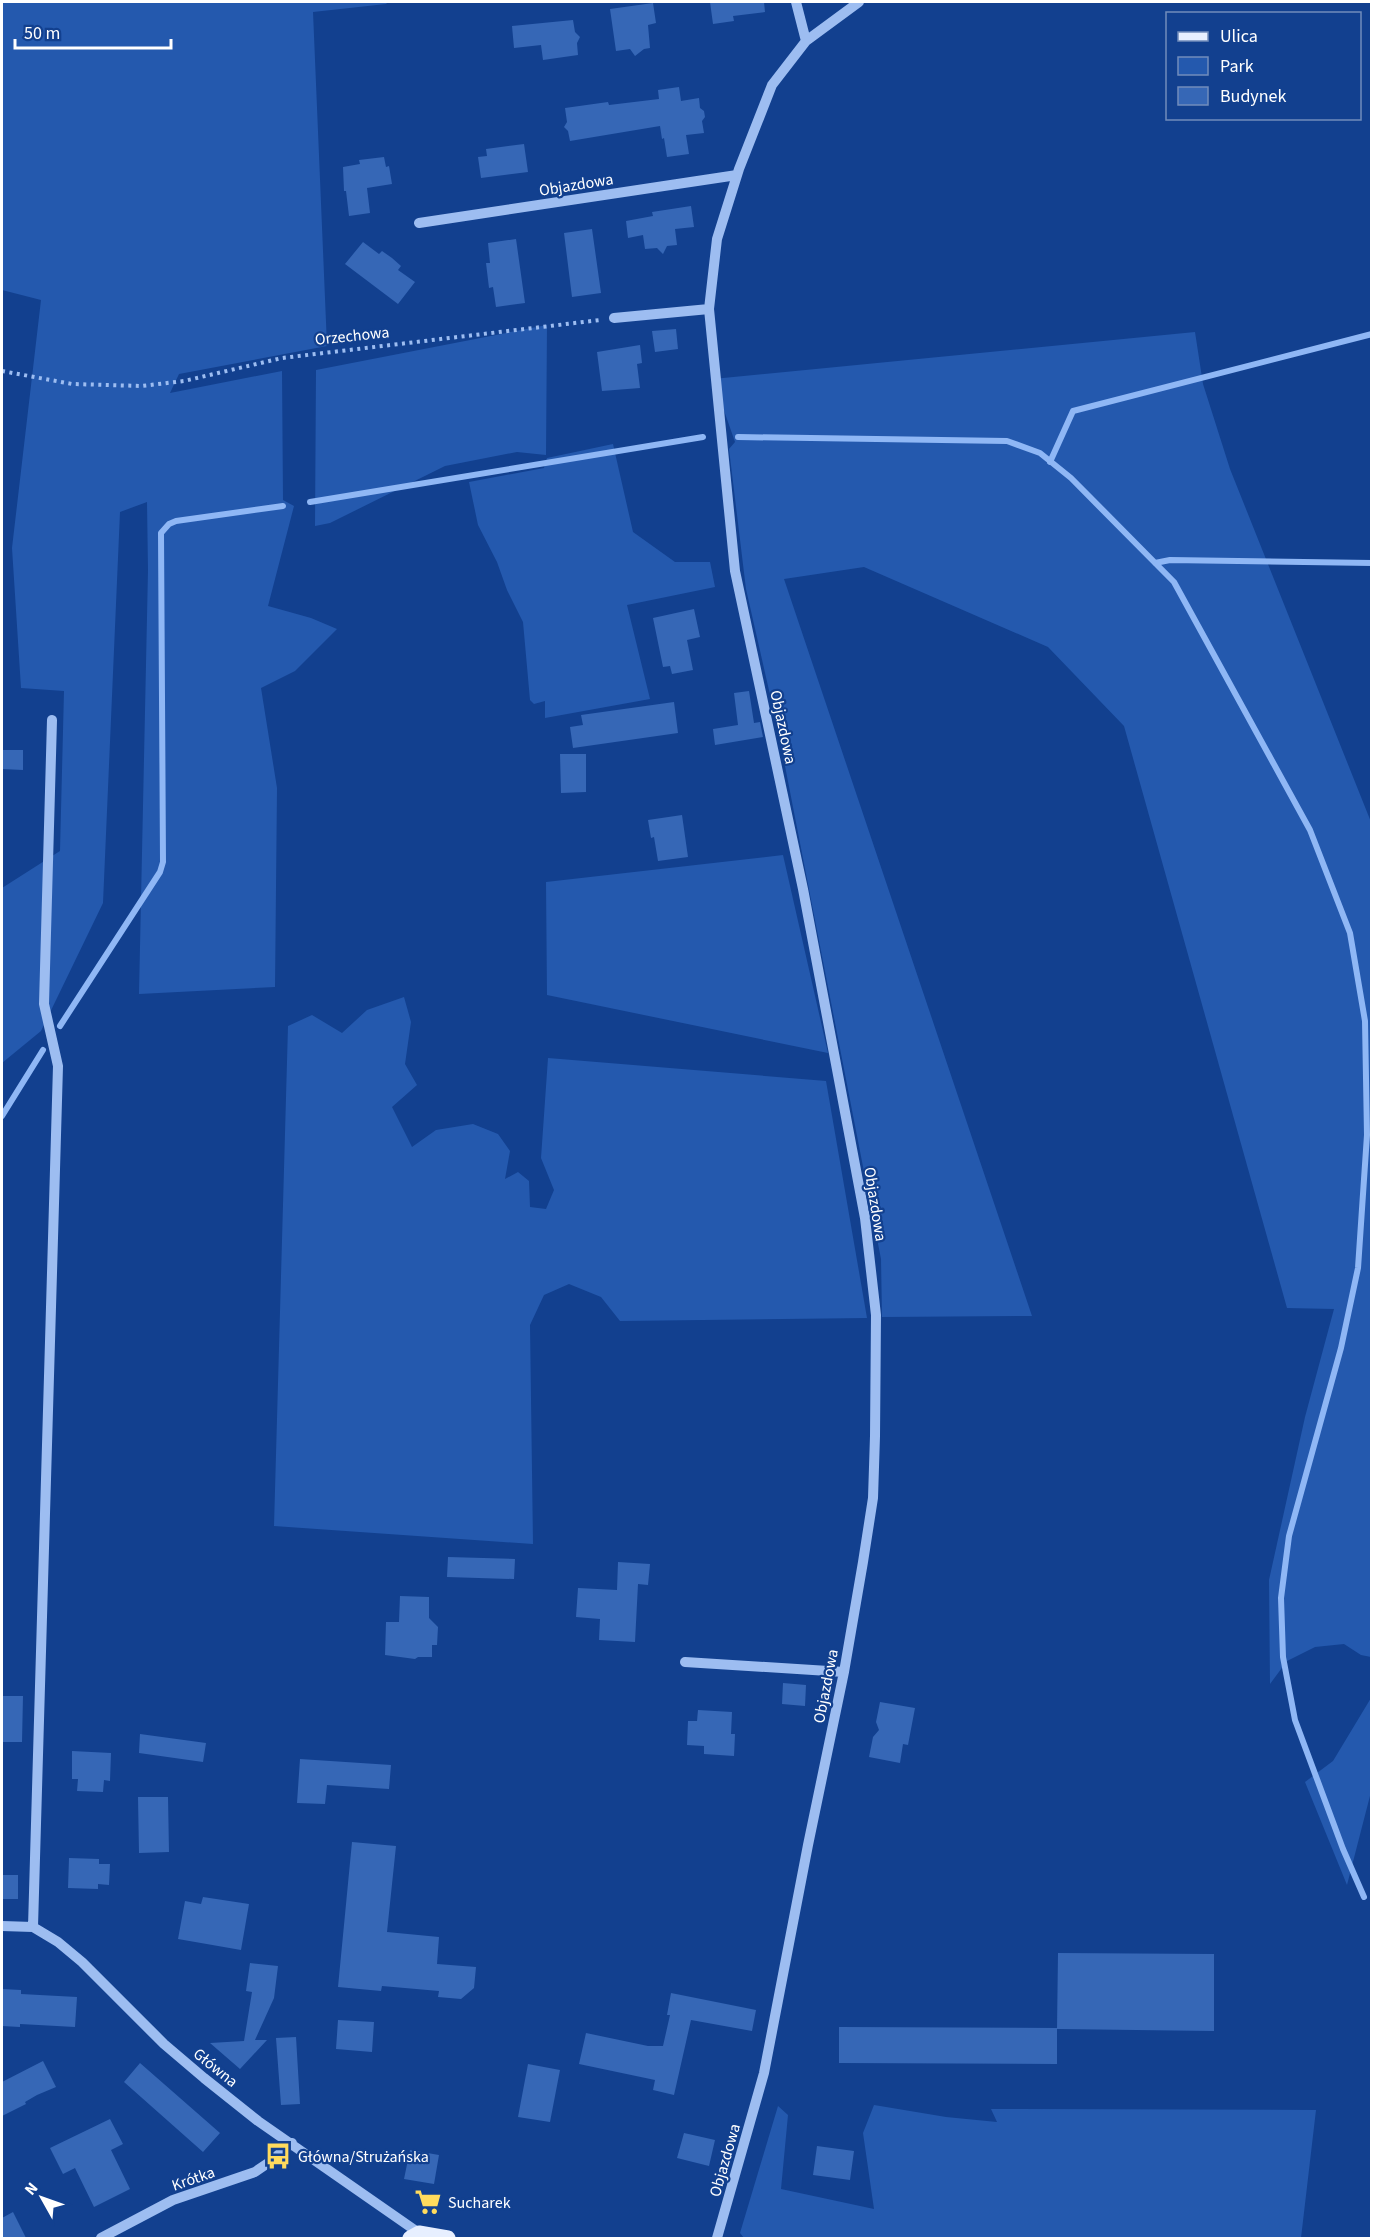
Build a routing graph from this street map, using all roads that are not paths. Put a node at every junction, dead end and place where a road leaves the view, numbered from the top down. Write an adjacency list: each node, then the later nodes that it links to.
1 (796, 2): 3 (street)
2 (859, 2): 3 (street, Objazdowa)
3 (806, 41): 4 (street, Objazdowa)
4 (737, 174): 5 (street, Objazdowa); 6 (street, Objazdowa)
5 (419, 223)
6 (708, 309): 7 (street); 10 (street, Objazdowa)
7 (614, 318)
8 (52, 720): 12 (street)
9 (685, 1662): 10 (street)
10 (844, 1672): 17 (street, Objazdowa)
11 (2, 1926): 12 (street, Główna)
12 (33, 1928): 13 (street, Główna)
13 (292, 2143): 14 (street, Główna); 15 (street, Krótka)
14 (415, 2236): 16 (main road)
15 (101, 2238)
16 (448, 2238)
17 (717, 2238)

